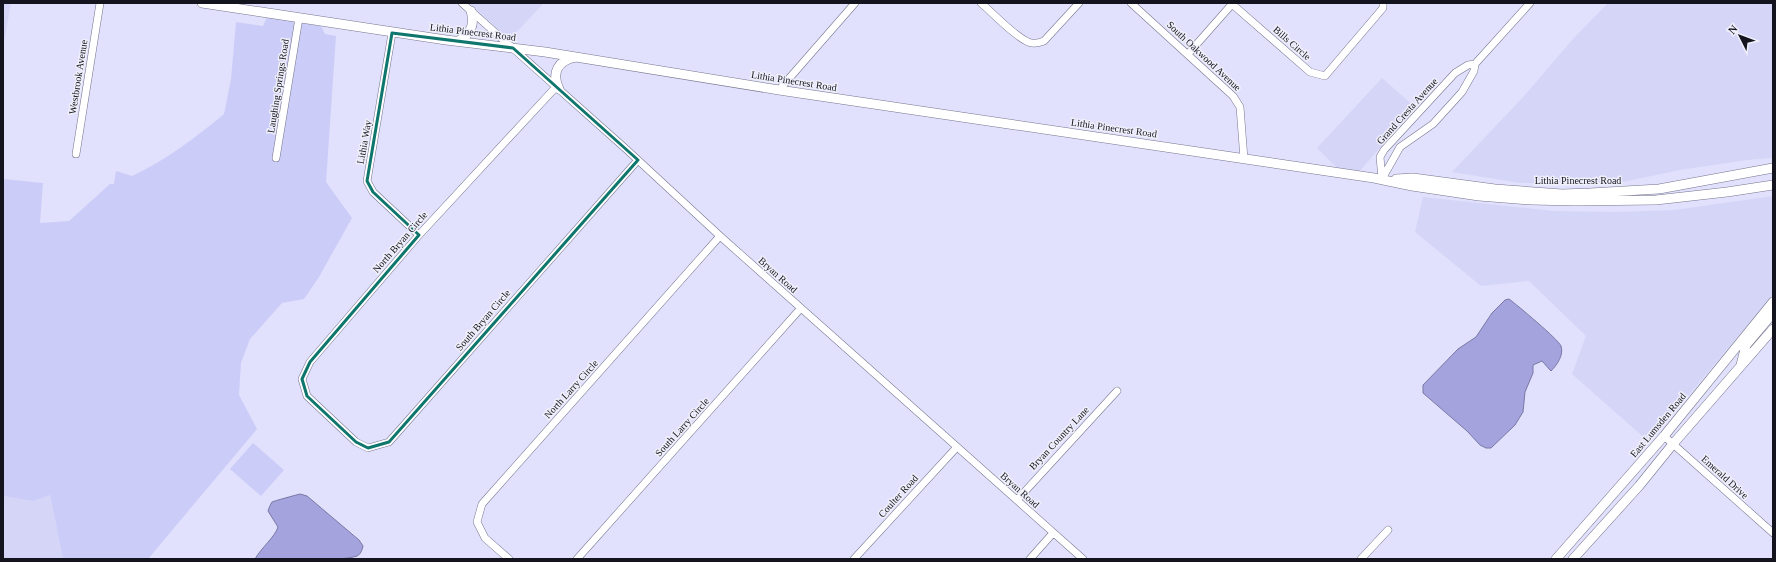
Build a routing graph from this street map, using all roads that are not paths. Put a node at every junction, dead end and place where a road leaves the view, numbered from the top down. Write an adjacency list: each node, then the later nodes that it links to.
1 (100, 3): 21 (street, Westbrook Avenue)
2 (202, 3): 12 (main road, Lithia Pinecrest Road)
3 (462, 3): 11 (street, Bryan Road)
4 (855, 3): 20 (street)
5 (981, 3): 6 (street)
6 (1079, 3)
7 (1131, 3): 16 (street, South Oakwood Avenue)
8 (1383, 3): 10 (street, Bills Circle)
9 (1530, 3): 18 (street, Grand Cresta Avenue)
10 (1233, 4): 16 (street)
11 (471, 11): 14 (main road); 15 (street, Bryan Road)
12 (299, 18): 13 (main road, Lithia Pinecrest Road); 22 (street, Laughing Springs Road)
13 (392, 33): 14 (main road, Lithia Pinecrest Road); 30 (street, Lithia Way)
14 (458, 41): 15 (main road, Lithia Pinecrest Road)
15 (513, 48): 17 (main road, Lithia Pinecrest Road); 19 (street, Bryan Road)
16 (1188, 54): 23 (street, South Oakwood Avenue)
17 (579, 57): 19 (main road); 20 (main road, Lithia Pinecrest Road)
18 (1475, 64): 26 (street, Grand Cresta Avenue); 26 (street, Grand Cresta Avenue)
19 (558, 88): 24 (street, Bryan Road); 30 (street, North Bryan Circle)
20 (779, 90): 23 (main road, Lithia Pinecrest Road)
21 (76, 154)
22 (276, 158)
23 (1244, 159): 26 (main road, Lithia Pinecrest Road)
24 (638, 160): 31 (street, Bryan Road); 38 (street, South Bryan Circle)
25 (1773, 168): 28 (main road, Lithia Pinecrest Road)
26 (1382, 179): 28 (main road, Lithia Pinecrest Road); 29 (main road, Lithia Pinecrest Road)
27 (1773, 185): 29 (main road, Lithia Pinecrest Road)
28 (1495, 189): 29 (main road)
29 (1479, 196)
30 (419, 235): 38 (street, North Bryan Circle)
31 (720, 236): 33 (street, Bryan Road); 47 (street, North Larry Circle)
32 (1773, 302): 39 (main road, East Lumsden Road)
33 (801, 308): 41 (street, Bryan Road); 48 (street, South Larry Circle)
34 (1773, 313): 36 (main road)
35 (1773, 329): 36 (main road)
36 (1740, 366): 40 (main road)
37 (1117, 391): 42 (street, Bryan Country Lane)
38 (332, 419)
39 (1664, 436): 40 (street, Emerald Drive); 46 (main road, East Lumsden Road)
40 (1673, 444): 45 (street, Emerald Drive); 53 (main road)
41 (957, 447): 42 (street, Bryan Road); 49 (street, Coulter Road)
42 (1017, 500): 44 (street, Bryan Road)
43 (1388, 530): 52 (street)
44 (1053, 533): 50 (street); 51 (street, Bryan Road)
45 (1773, 533)
46 (1559, 558)
47 (509, 559)
48 (577, 559)
49 (854, 559)
50 (1030, 559)
51 (1083, 559)
52 (1361, 559)
53 (1573, 559)

